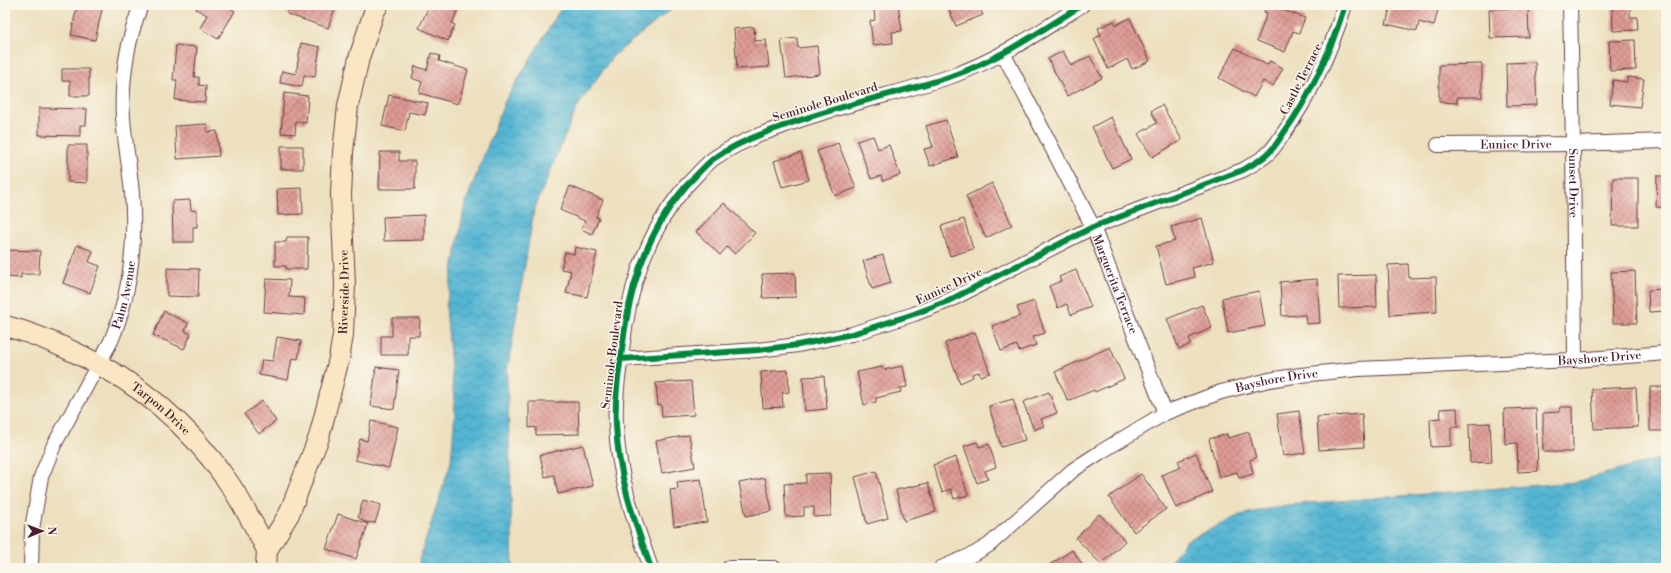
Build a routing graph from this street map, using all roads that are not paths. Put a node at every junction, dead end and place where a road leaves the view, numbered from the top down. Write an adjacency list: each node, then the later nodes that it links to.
1 (141, 5): 16 (street, Palm Avenue)
2 (378, 5): 18 (street, Riverside Drive)
3 (1082, 5): 6 (street, Seminole Boulevard)
4 (1345, 5): 10 (street, Castle Terrace)
5 (1570, 5): 8 (street, Sunset Drive)
6 (1003, 53): 11 (street, Marguerita Terrace); 14 (street, Seminole Boulevard)
7 (1666, 141): 8 (street, Eunice Drive)
8 (1573, 144): 9 (street, Eunice Drive); 15 (street, Sunset Drive)
9 (1438, 145)
10 (1265, 157): 11 (street, Eunice Drive)
11 (1092, 227): 14 (street, Eunice Drive); 17 (street, Marguerita Terrace)
12 (5, 326): 16 (street, Tarpon Drive)
13 (1666, 353): 15 (street, Bayshore Drive)
14 (621, 359): 20 (street, Seminole Boulevard)
15 (1575, 360): 17 (street, Bayshore Drive)
16 (98, 363): 18 (street, Tarpon Drive); 19 (street, Palm Avenue)
17 (1164, 413): 23 (street, Bayshore Drive)
18 (266, 559)
19 (32, 568)
20 (651, 568)
21 (729, 568): 22 (street)
22 (774, 568)
23 (941, 568)

